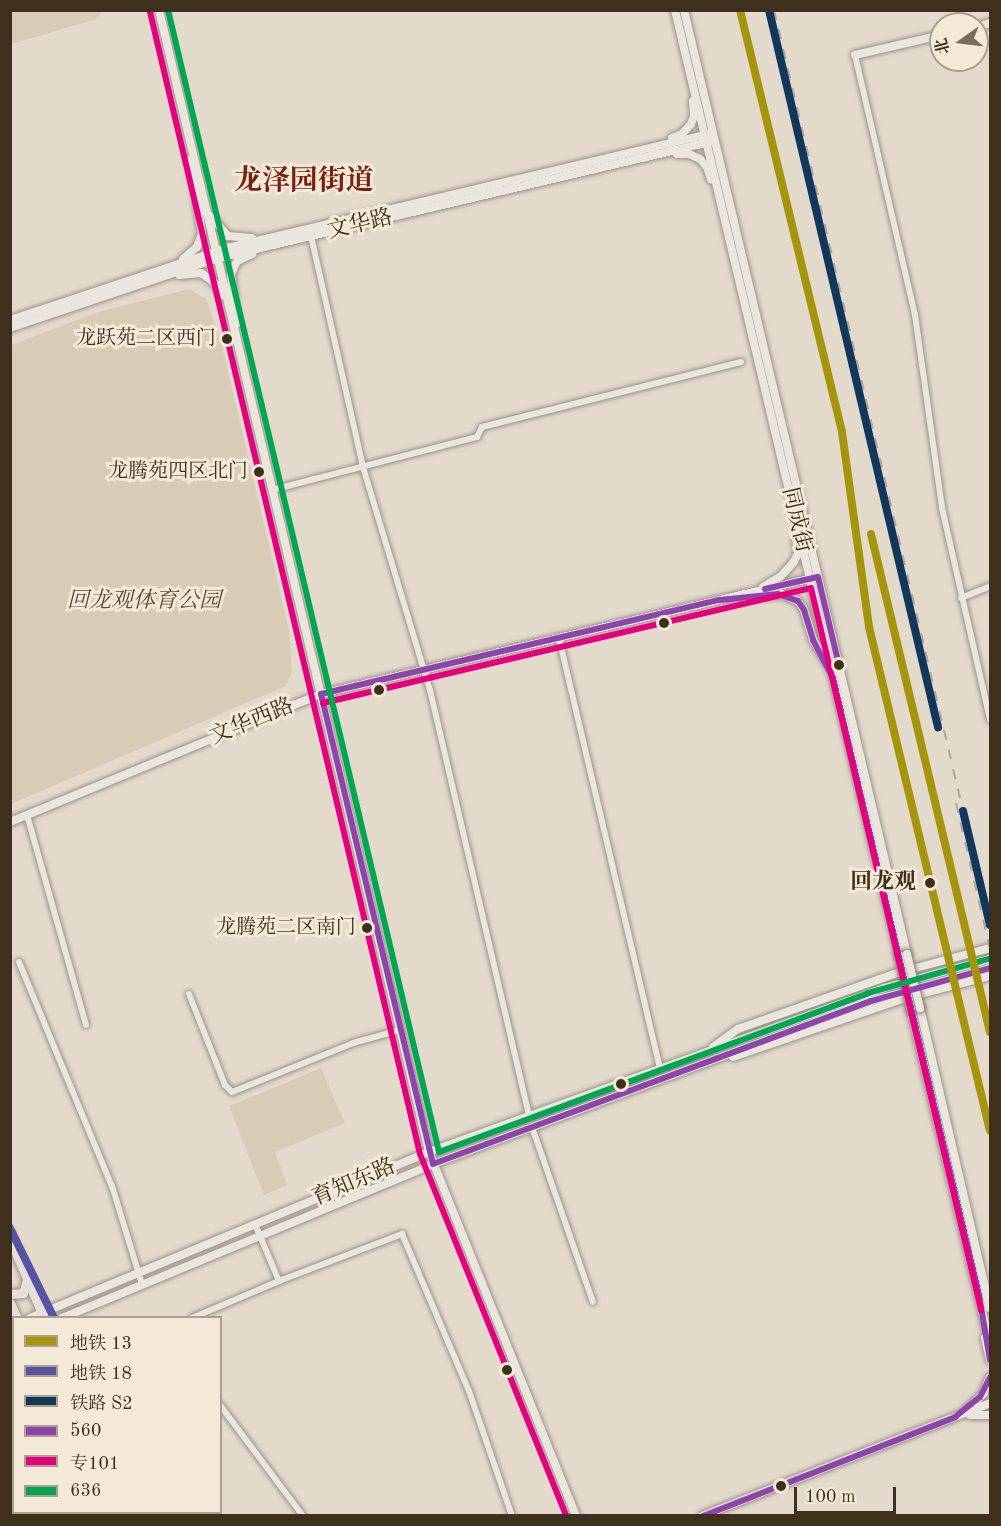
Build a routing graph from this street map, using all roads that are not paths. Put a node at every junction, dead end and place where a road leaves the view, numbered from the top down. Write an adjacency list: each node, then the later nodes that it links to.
1 (159, 10): 7 (street)
2 (675, 10): 4 (main road, 同成街)
3 (684, 10): 8 (main road, 同成街)
4 (682, 38): 8 (main road, 同成街); 9 (street)
5 (929, 38): 6 (street)
6 (855, 56): 28 (street)
7 (188, 132): 11 (street); 15 (street)
8 (710, 138): 9 (street, 文华路); 10 (street, 文华路); 13 (main road, 同成街); 25 (main road, 同成街)
9 (633, 152): 12 (street, 文华路)
10 (604, 167): 12 (street, 文华路); 13 (street)
11 (202, 194): 12 (street); 14 (street)
12 (310, 232): 14 (street, 文华路); 20 (street); 22 (street)
13 (729, 238): 23 (main road, 同成街)
14 (217, 255): 15 (street, 文华路); 16 (street, 文华路); 18 (street)
15 (164, 268): 17 (street, 文华路)
16 (117, 292): 18 (street); 19 (street, 文华路)
17 (10, 320)
18 (234, 326): 20 (street)
19 (10, 328)
20 (238, 346): 24 (street)
21 (741, 362): 22 (street)
22 (363, 466): 24 (street); 31 (street)
23 (784, 472): 25 (main road, 同成街); 27 (street)
24 (272, 490): 33 (street)
25 (814, 578): 27 (street, 文华西路); 32 (main road, 同成街); 38 (main road, 同成街)
26 (990, 586): 28 (street)
27 (743, 594): 29 (street, 文华西路)
28 (961, 598): 34 (street)
29 (720, 600): 30 (street, 文华西路); 32 (street)
30 (560, 638): 31 (street, 文华西路); 49 (street)
31 (424, 669): 33 (street, 文华西路); 50 (street)
32 (833, 678): 38 (main road, 同成街)
33 (321, 694): 35 (street, 文华西路); 46 (street)
34 (990, 720)
35 (27, 815): 36 (street, 文华西路); 45 (street)
36 (10, 822)
37 (990, 948): 47 (main road)
38 (903, 954): 44 (main road, 同成街, bridge)
39 (990, 959): 47 (main road, 育知东路)
40 (19, 962): 57 (street)
41 (990, 968): 48 (main road, 育知东路)
42 (990, 976): 48 (main road)
43 (189, 994): 46 (street)
44 (916, 1009): 62 (main road, 同成街); 64 (main road, 同成街)
45 (86, 1025)
46 (400, 1030): 52 (street)
47 (703, 1053): 49 (main road, 育知东路)
48 (706, 1063): 51 (main road, 育知东路)
49 (660, 1068): 50 (main road, 育知东路)
50 (529, 1116): 52 (main road, 育知东路)
51 (532, 1127): 53 (main road, 育知东路); 63 (street)
52 (429, 1152): 53 (street); 54 (main road, 育知东路)
53 (433, 1164): 55 (main road, 育知东路); 78 (street)
54 (255, 1224): 55 (street); 57 (main road, 育知东路)
55 (260, 1236): 59 (street); 60 (main road, 育知东路)
56 (10, 1239): 58 (main road)
57 (139, 1272): 60 (street); 65 (main road, 育知东路)
58 (26, 1278): 61 (main road); 65 (main road)
59 (279, 1281): 67 (street); 77 (street)
60 (142, 1284): 66 (main road, 育知东路)
61 (10, 1294)
62 (979, 1295): 68 (main road, 同成街); 69 (street)
63 (593, 1302)
64 (990, 1308)
65 (42, 1315)
66 (64, 1316)
67 (194, 1316)
68 (990, 1344)
69 (990, 1360)
70 (990, 1377): 74 (street)
71 (990, 1403): 74 (street)
72 (222, 1408): 76 (street)
73 (990, 1415): 75 (street)
74 (948, 1420): 75 (street)
75 (906, 1436): 79 (street)
76 (303, 1515)
77 (512, 1515)
78 (576, 1515)
79 (702, 1515)

